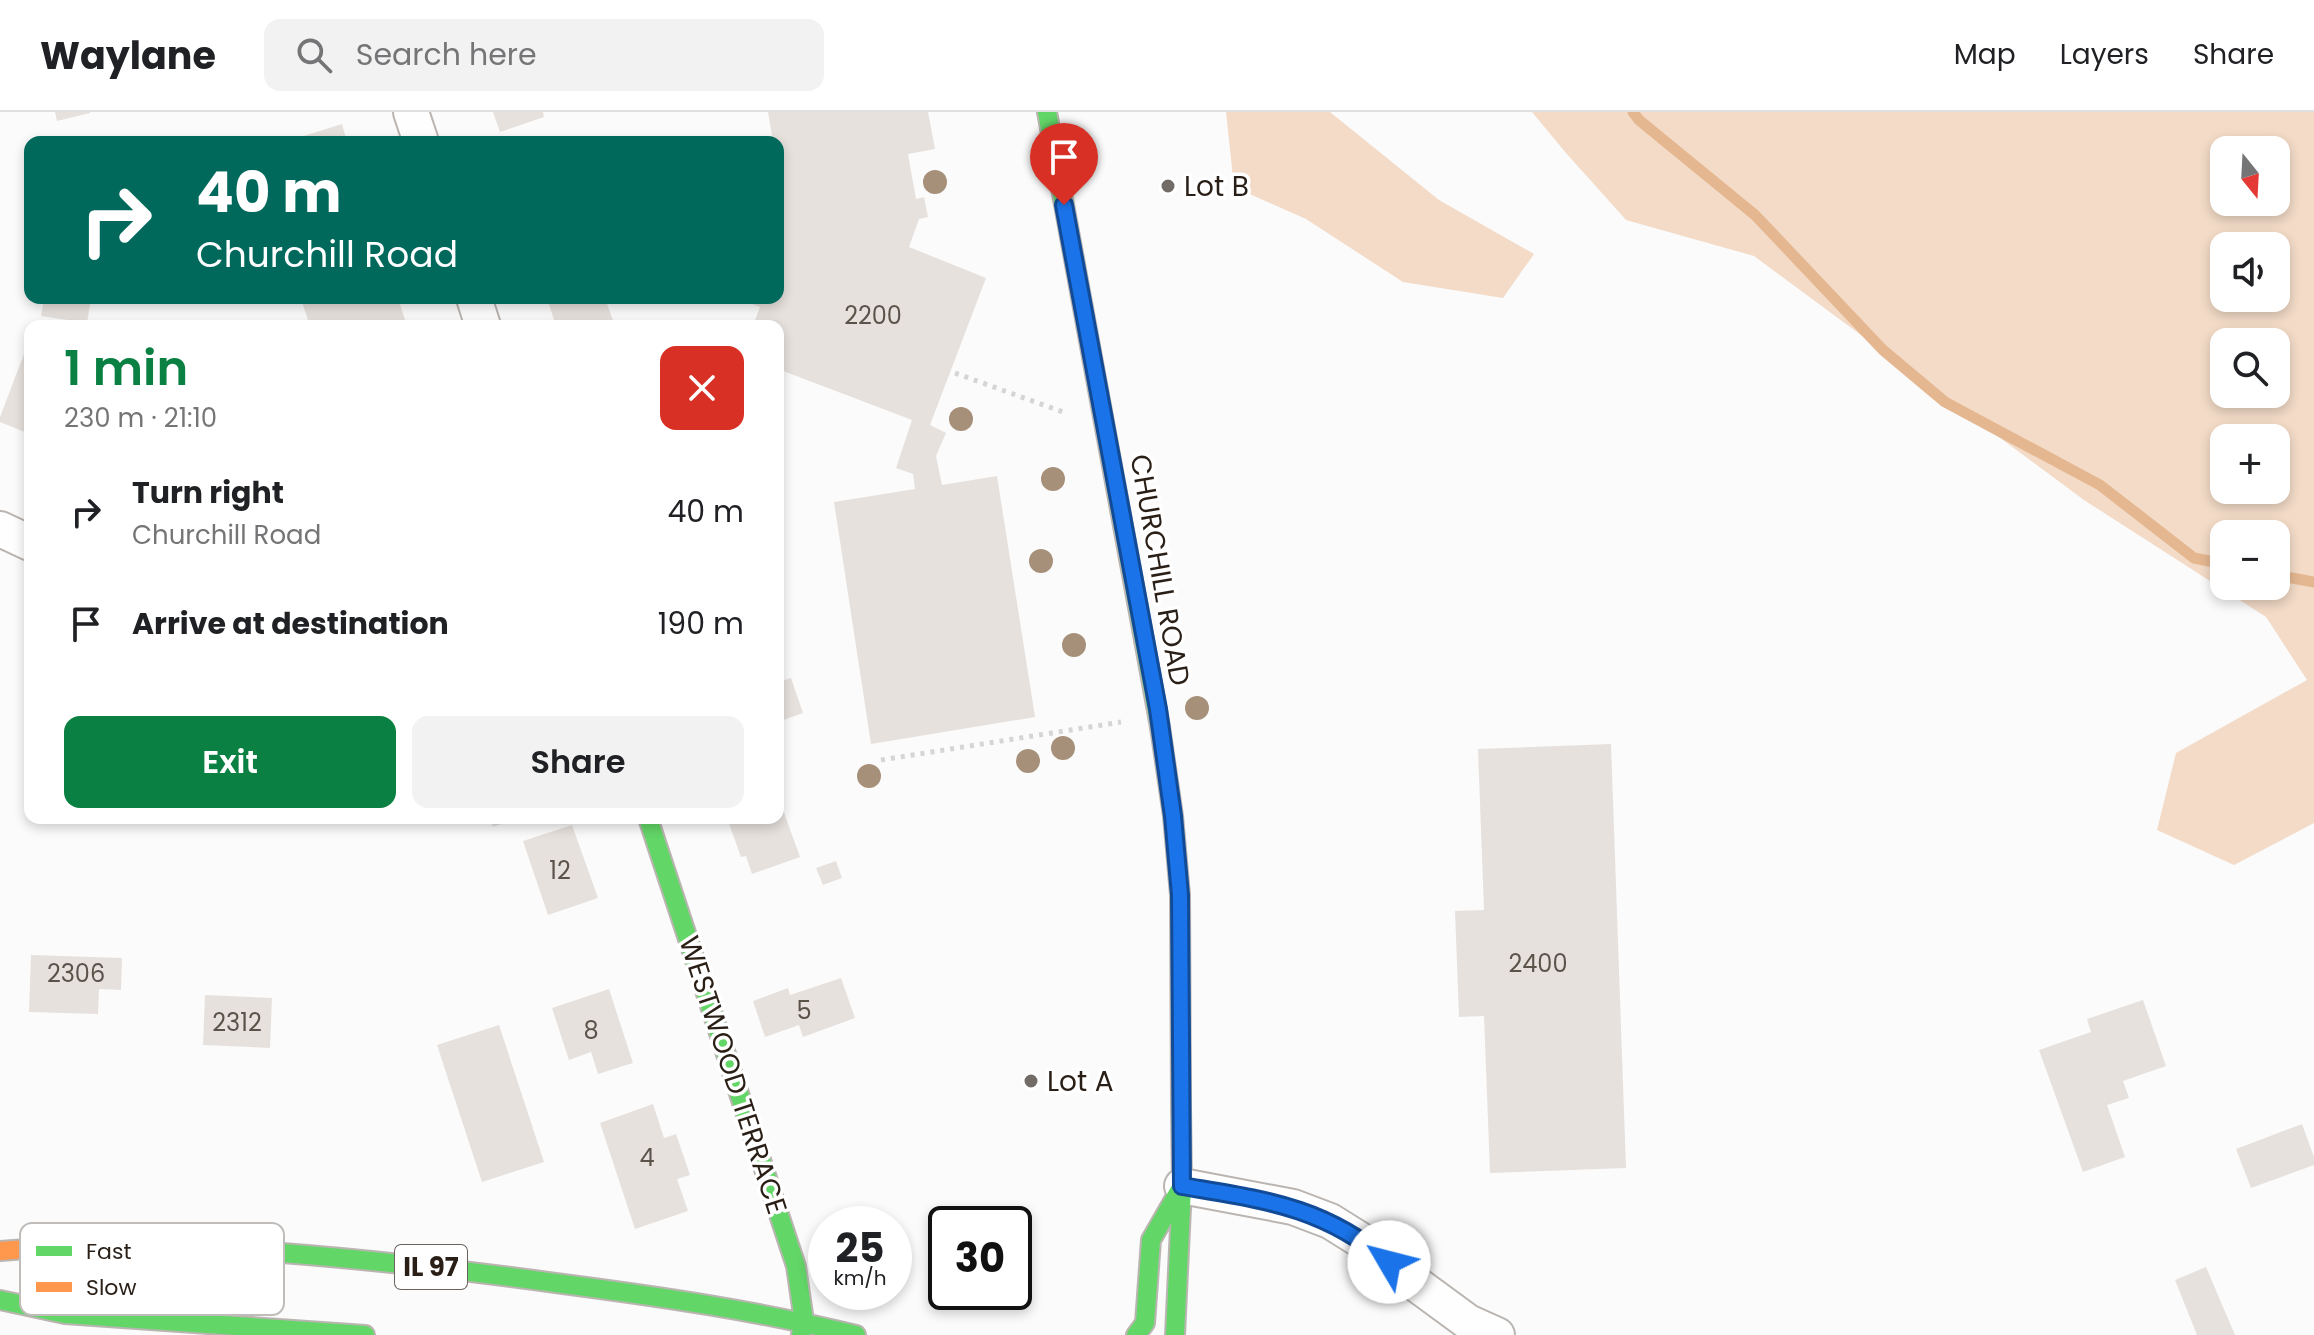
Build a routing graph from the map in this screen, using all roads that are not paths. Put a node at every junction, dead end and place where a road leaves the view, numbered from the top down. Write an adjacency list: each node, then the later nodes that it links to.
1 (411, 112): 3 (street)
2 (1047, 112): 7 (street, CHURCHILL ROAD)
3 (419, 136)
4 (0, 529): 5 (street)
5 (24, 540)
6 (650, 824): 14 (street, WESTWOOD TERRACE)
7 (1182, 1186): 17 (street); 18 (street, CHURCHILL ROAD); 19 (street)
8 (20, 1249): 9 (street, IL 97)
9 (0, 1251)
10 (284, 1254): 14 (street, IL 97)
11 (0, 1300): 12 (street)
12 (20, 1304)
13 (79, 1315): 15 (street)
14 (803, 1328): 16 (street, IL 97)
15 (365, 1335)
16 (856, 1335)
17 (1136, 1335)
18 (1175, 1335)
19 (1497, 1335)

